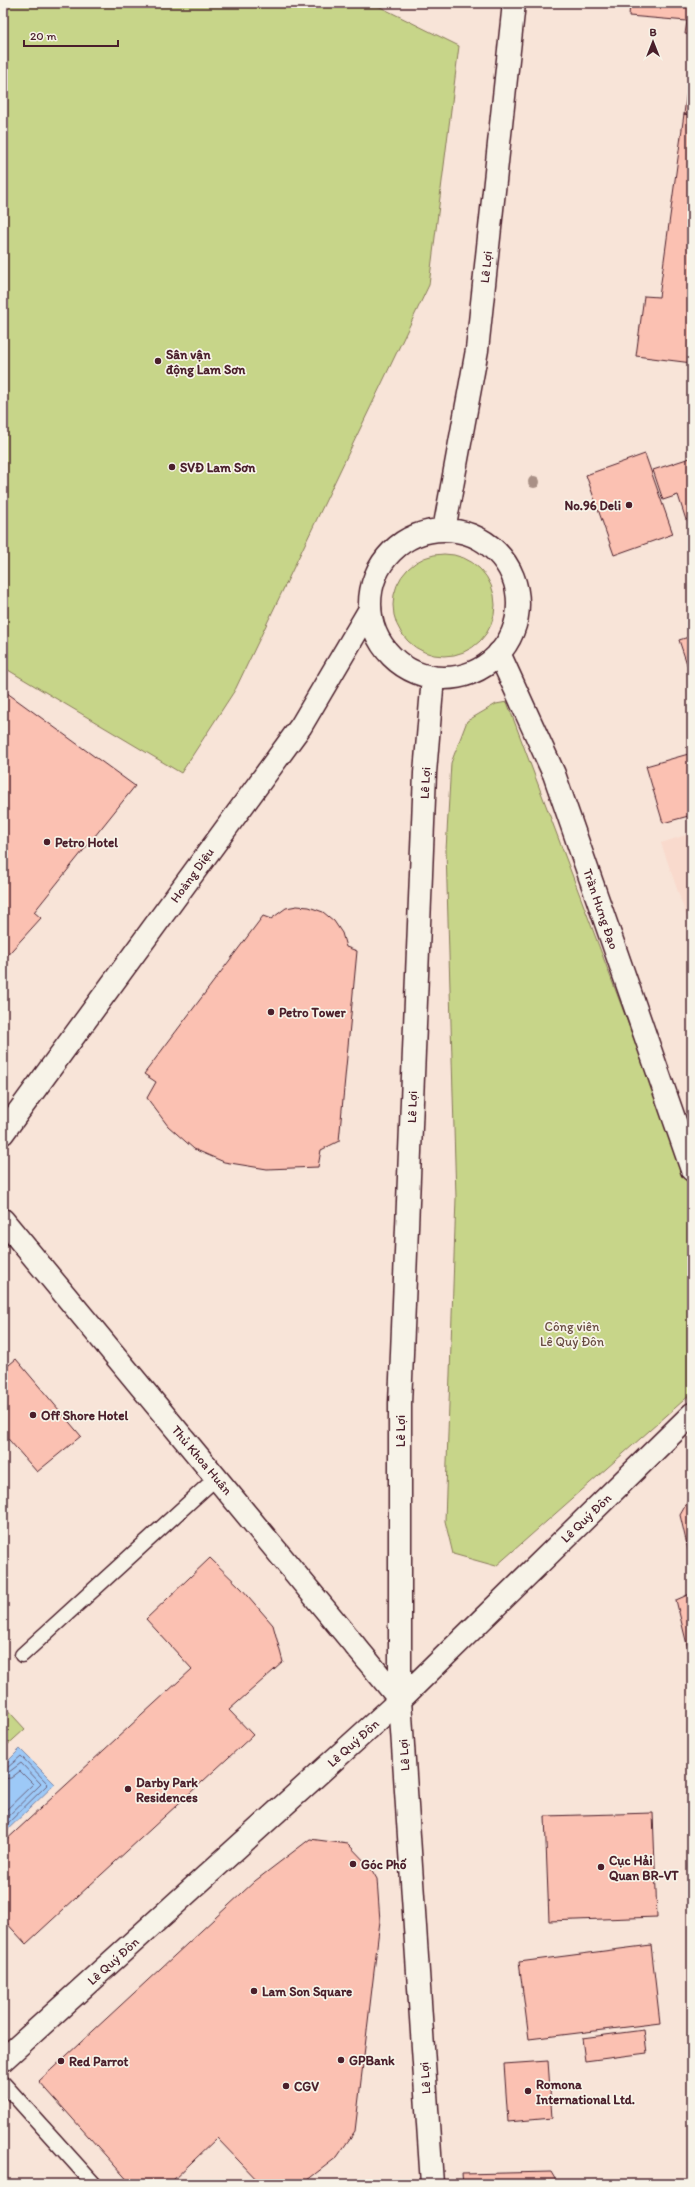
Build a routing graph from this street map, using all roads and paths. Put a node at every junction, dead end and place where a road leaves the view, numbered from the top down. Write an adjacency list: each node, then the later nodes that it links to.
1 (514, 3): 2 (main road, Lê Lợi)
2 (444, 530): 3 (main road); 4 (main road)
3 (370, 609): 5 (main road); 6 (main road, Hoàng Diệu)
4 (499, 653): 5 (main road); 7 (main road, Trần Hưng Đạo)
5 (433, 677): 12 (main road, Lê Lợi)
6 (3, 1134)
7 (692, 1170)
8 (3, 1220): 10 (main road, Thủ Khoa Huân)
9 (692, 1414): 12 (main road, Lê Quý Đôn)
10 (216, 1478): 11 (lane); 12 (main road, Thủ Khoa Huân)
11 (22, 1655)
12 (400, 1700): 13 (main road, Lê Quý Đôn); 16 (main road, Lê Lợi)
13 (3, 2060)
14 (3, 2083): 15 (lane)
15 (94, 2184)
16 (432, 2184)

